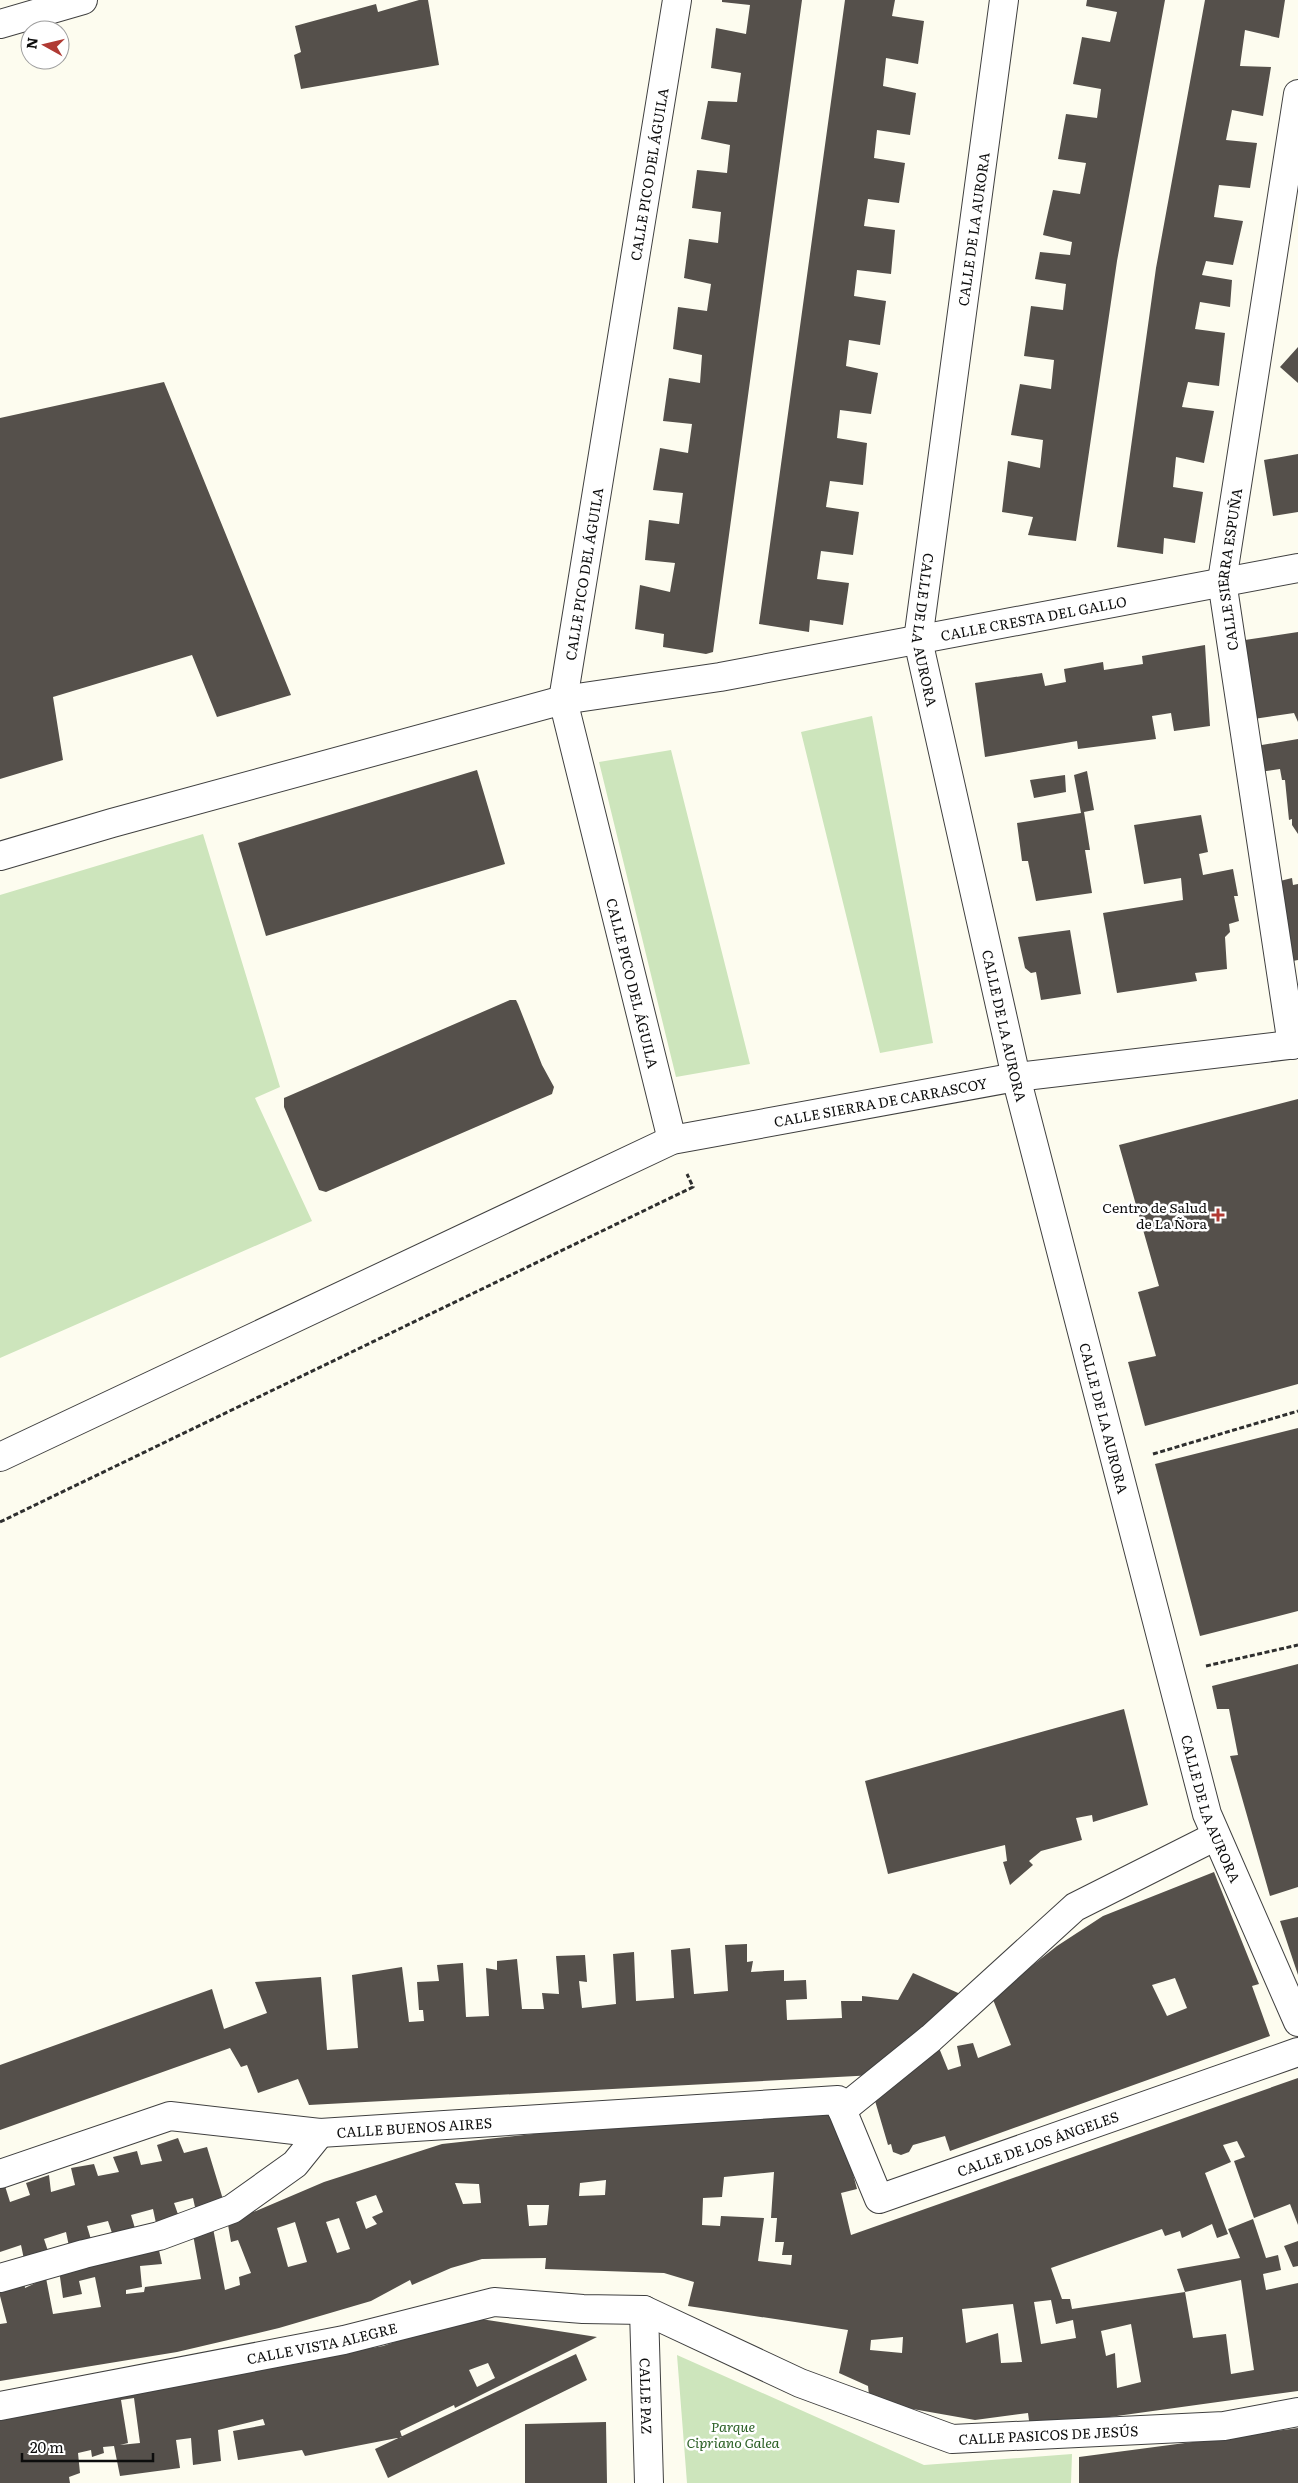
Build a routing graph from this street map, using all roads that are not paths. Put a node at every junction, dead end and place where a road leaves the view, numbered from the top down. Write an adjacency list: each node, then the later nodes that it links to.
1 (83, 0): 4 (street)
2 (677, 0): 9 (street, CALLE PICO DEL ÁGUILA)
3 (1004, 0): 8 (street, CALLE DE LA AURORA)
4 (0, 24)
5 (1298, 94): 7 (street, CALLE SIERRA ESPUÑA)
6 (1298, 568): 7 (street, CALLE CRESTA DEL GALLO)
7 (1222, 581): 8 (street, CALLE CRESTA DEL GALLO); 11 (street, CALLE SIERRA ESPUÑA)
8 (918, 640): 9 (street, CALLE CRESTA DEL GALLO); 12 (street, CALLE DE LA AURORA)
9 (563, 700): 10 (street, CALLE CRESTA DEL GALLO); 13 (street, CALLE PICO DEL ÁGUILA)
10 (0, 856)
11 (1295, 1045): 12 (street, CALLE SIERRA DE CARRASCOY)
12 (1016, 1077): 13 (street, CALLE SIERRA DE CARRASCOY); 15 (street, CALLE DE LA AURORA)
13 (672, 1140): 14 (street, CALLE SIERRA DE CARRASCOY)
14 (0, 1457)
15 (1216, 1836): 16 (street, CALLE DE LA AURORA); 18 (street)
16 (1298, 2022)
17 (1298, 2052): 18 (street, CALLE DE LOS ÁNGELES)
18 (840, 2105): 19 (street, CALLE BUENOS AIRES)
19 (320, 2133): 20 (street, CALLE BUENOS AIRES); 21 (street)
20 (0, 2174)
21 (0, 2278)
22 (644, 2310): 23 (street, CALLE VISTA ALEGRE); 24 (street, CALLE PASICOS DE JESÚS); 25 (street, CALLE PAZ)
23 (0, 2406)
24 (1298, 2412)
25 (649, 2483)

